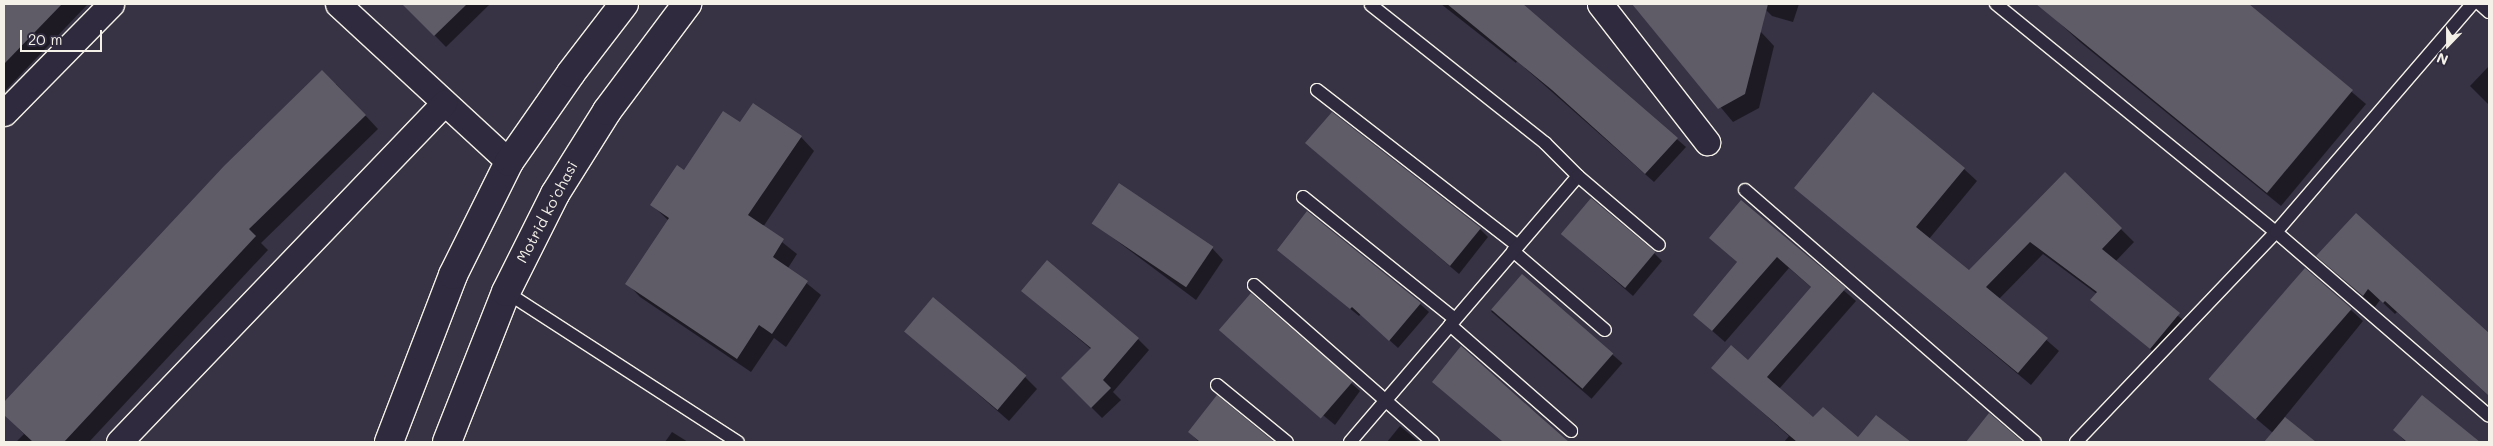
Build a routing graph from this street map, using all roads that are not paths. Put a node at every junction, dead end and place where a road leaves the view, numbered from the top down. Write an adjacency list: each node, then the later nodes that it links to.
1 (111, 4): 13 (street)
2 (338, 4): 12 (street)
3 (624, 4): 15 (main road)
4 (687, 4): 23 (main road, Motrid ko'chasi)
5 (1600, 4): 14 (street)
6 (1996, 4): 19 (lane)
7 (2472, 4): 19 (lane)
8 (2480, 4): 10 (lane)
9 (1371, 5): 16 (lane)
10 (2489, 12)
11 (1317, 90): 21 (lane)
12 (444, 103): 15 (street); 30 (street)
13 (4, 113)
14 (1707, 142)
15 (509, 162): 31 (main road)
16 (1578, 176): 20 (lane); 21 (lane)
17 (1745, 190): 37 (lane)
18 (1303, 197): 24 (lane)
19 (2276, 232): 28 (lane); 38 (lane)
20 (1659, 244)
21 (1515, 249): 24 (lane); 25 (lane)
22 (1254, 285): 27 (lane)
23 (506, 292): 32 (main road, Motrid ko'chasi); 33 (lane)
24 (1452, 322): 27 (lane); 29 (lane)
25 (1605, 330)
26 (1217, 385): 34 (lane)
27 (1386, 400): 35 (lane); 36 (lane)
28 (2489, 416)
29 (1571, 431)
30 (119, 442)
31 (389, 442)
32 (447, 442)
33 (738, 442)
34 (1287, 442)
35 (1350, 442)
36 (1433, 442)
37 (2035, 442)
38 (2076, 442)

